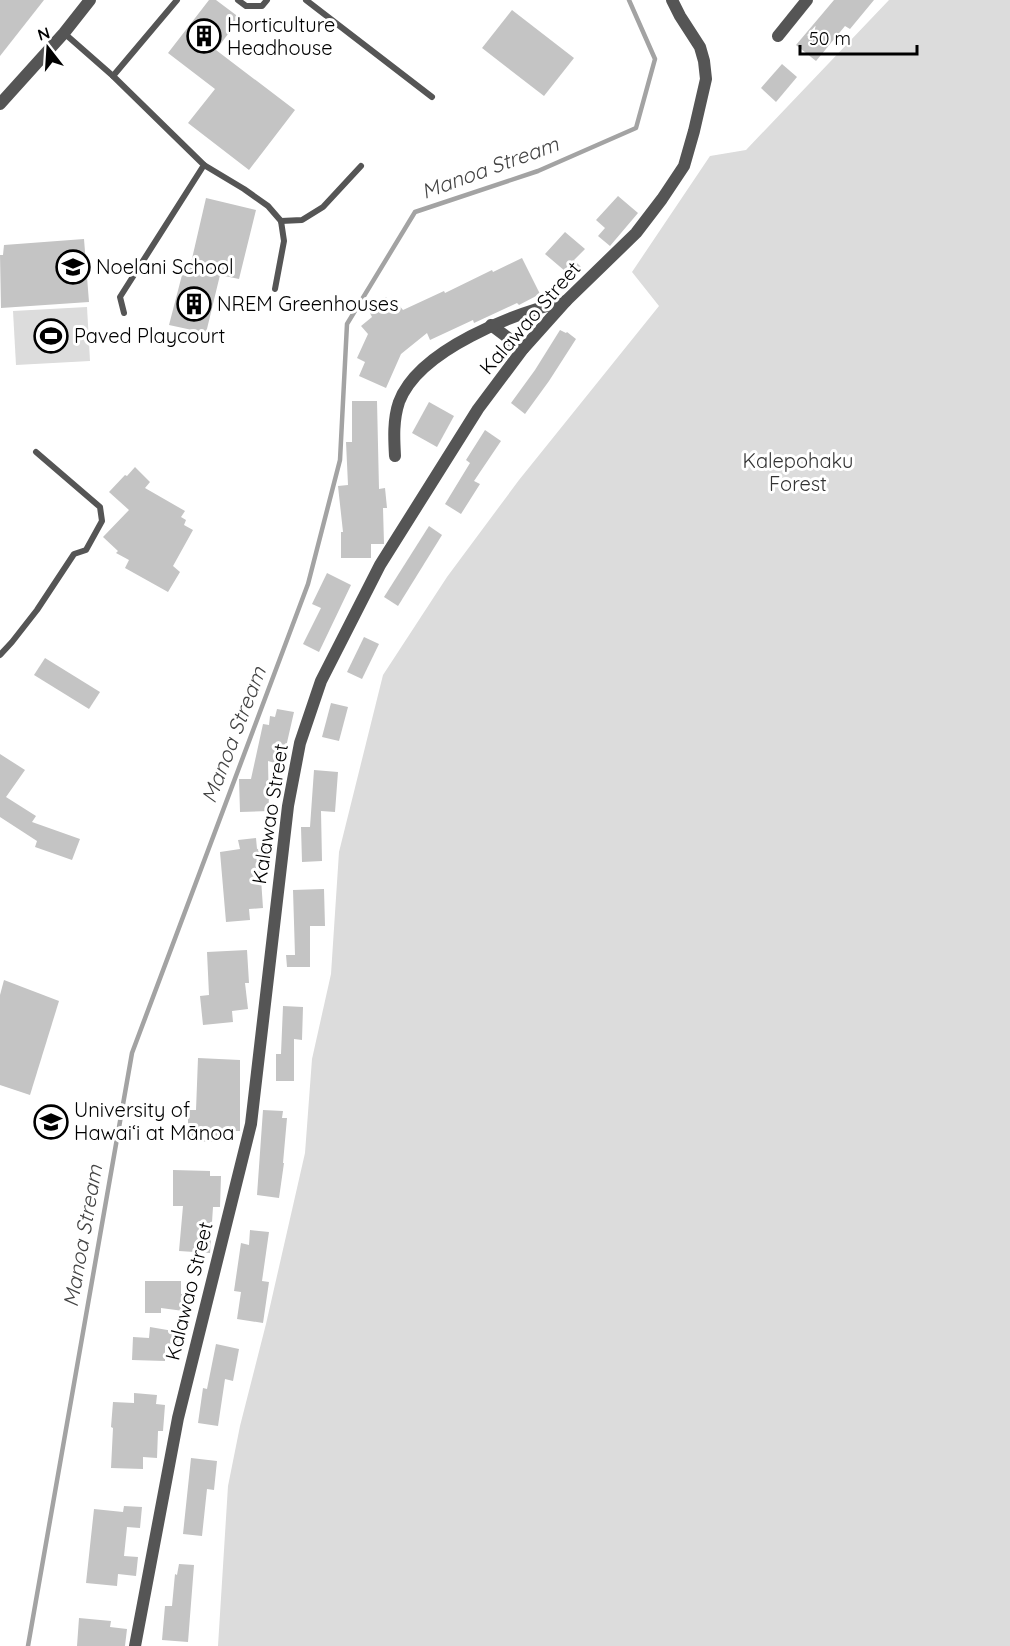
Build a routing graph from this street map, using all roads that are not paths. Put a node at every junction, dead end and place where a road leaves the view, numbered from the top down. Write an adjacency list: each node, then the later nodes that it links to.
1 (90, 0): 8 (street)
2 (177, 0): 10 (lane)
3 (238, 0): 4 (lane)
4 (267, 0)
5 (306, 0): 11 (lane)
6 (672, 0): 17 (street, Kalawao Street)
7 (807, 0): 9 (street)
8 (64, 33): 10 (lane); 12 (street)
9 (778, 36)
10 (112, 76): 13 (lane)
11 (432, 97)
12 (0, 104)
13 (204, 165): 15 (lane); 18 (lane)
14 (361, 166): 15 (lane)
15 (281, 221): 16 (lane)
16 (274, 289)
17 (566, 302): 19 (street); 20 (street, Kalawao Street)
18 (124, 313)
19 (491, 326): 20 (street); 22 (street)
20 (523, 349): 24 (street, Kalawao Street)
21 (36, 452): 23 (lane)
22 (395, 456)
23 (0, 655)
24 (135, 1646)

